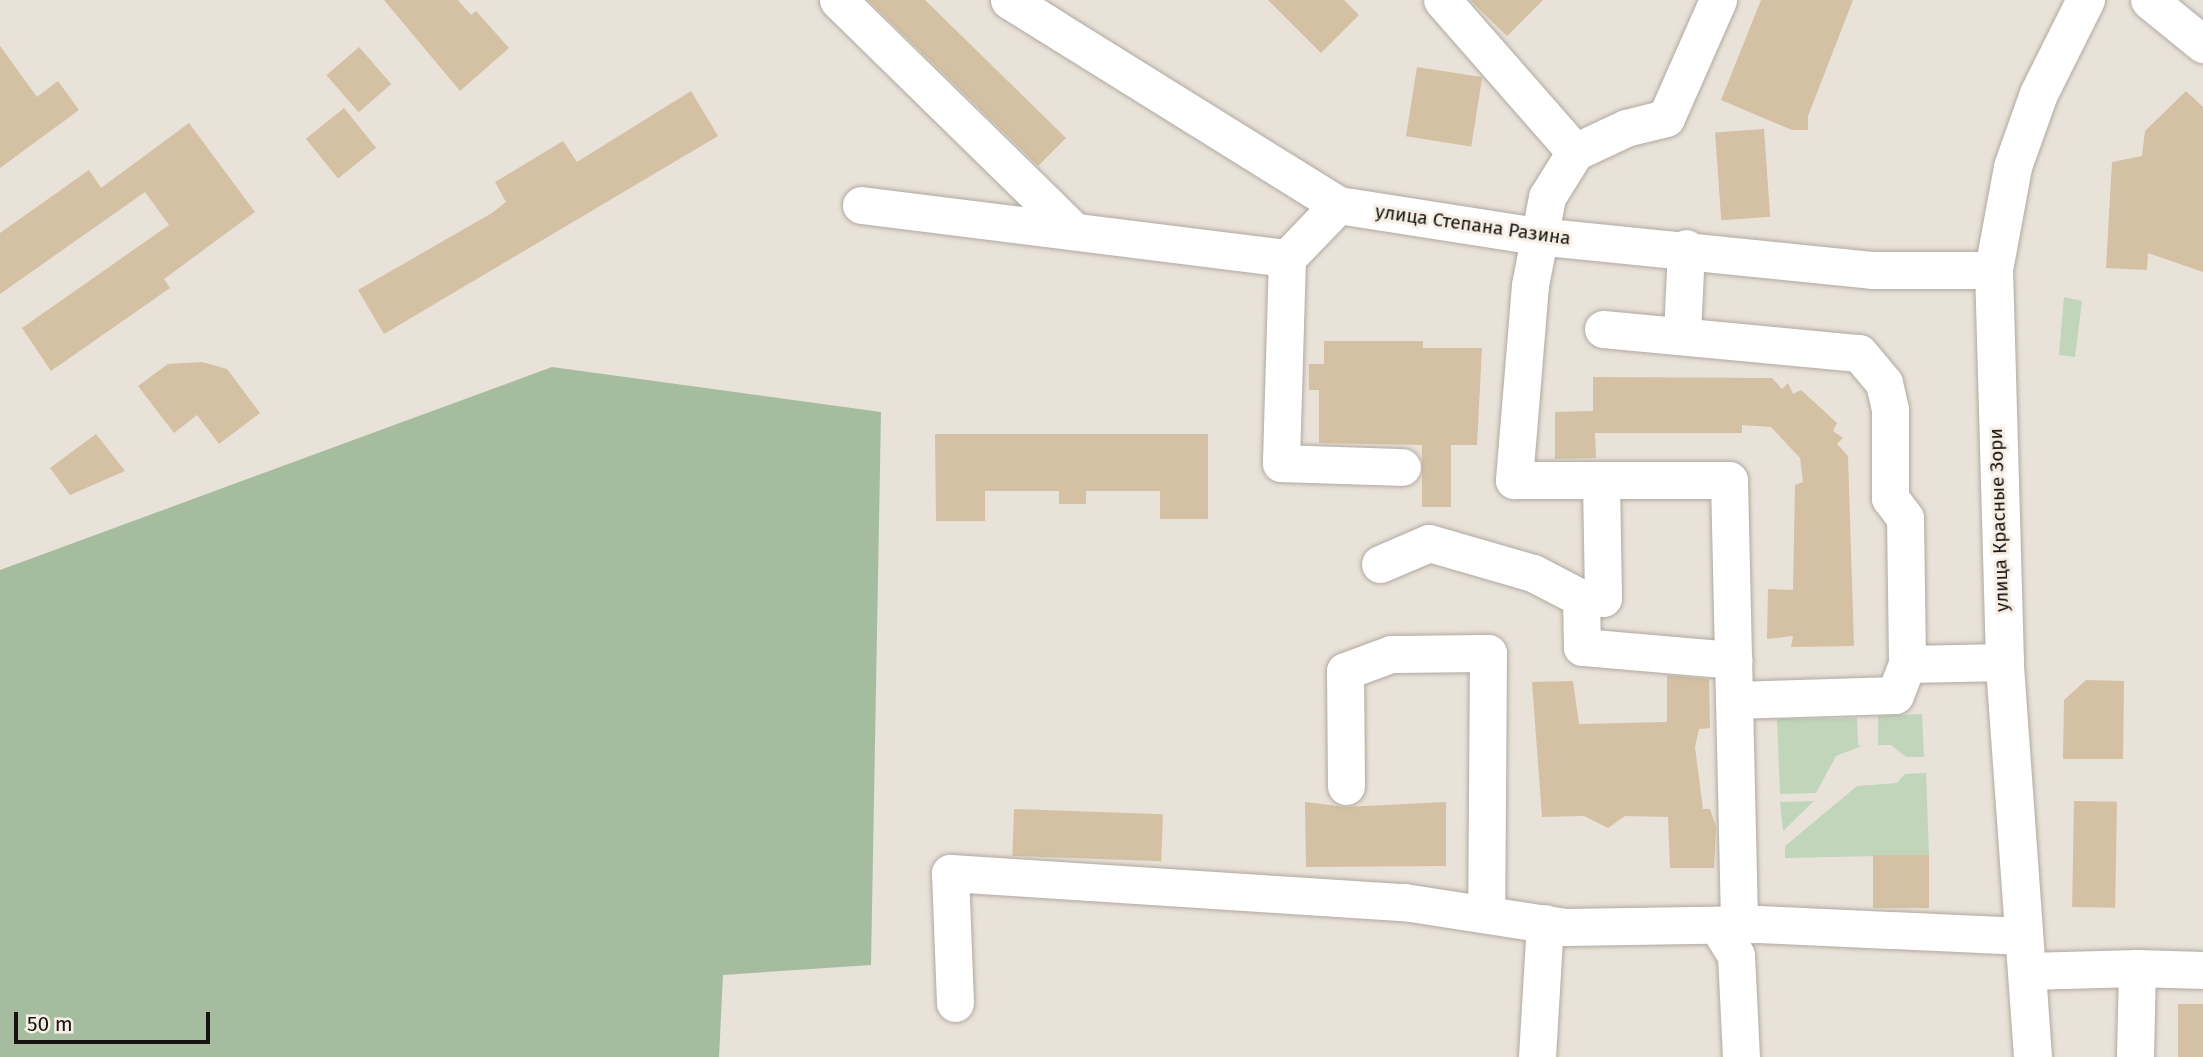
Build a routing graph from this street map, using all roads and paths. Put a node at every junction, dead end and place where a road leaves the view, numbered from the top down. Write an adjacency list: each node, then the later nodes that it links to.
1 (838, 0): 11 (street)
2 (1009, 0): 10 (street, улица Степана Разина)
3 (1442, 0): 8 (street)
4 (1718, 0): 8 (street)
5 (2086, 0): 15 (main road, улица Красные Зори)
6 (2155, 2): 7 (street)
7 (2203, 44)
8 (1575, 152): 12 (street)
9 (860, 205): 11 (street)
10 (1338, 205): 12 (street, улица Степана Разина); 14 (street)
11 (1073, 230): 14 (street)
12 (1537, 236): 13 (street, улица Степана Разина); 19 (street)
13 (1686, 248): 15 (street, улица Степана Разина); 17 (street)
14 (1287, 258): 18 (street)
15 (1994, 270): 23 (main road, улица Красные Зори)
16 (1603, 329): 17 (street)
17 (1682, 334): 24 (street)
18 (1402, 467)
19 (1601, 482): 21 (street); 22 (street)
20 (1380, 564): 21 (street)
21 (1581, 598): 22 (street)
22 (1733, 660): 25 (street)
23 (2005, 662): 24 (street); 30 (main road, улица Красные Зори)
24 (1907, 664): 25 (street)
25 (1734, 700): 29 (street)
26 (1346, 786): 27 (street)
27 (1486, 914): 28 (street); 33 (street)
28 (1545, 923): 29 (street); 34 (street)
29 (1728, 925): 30 (street); 35 (street)
30 (2026, 953): 31 (street); 36 (main road, улица Красные Зори)
31 (2137, 968): 32 (street); 37 (street)
32 (2203, 970)
33 (955, 1003)
34 (1537, 1057)
35 (1741, 1057)
36 (2033, 1057)
37 (2135, 1057)

